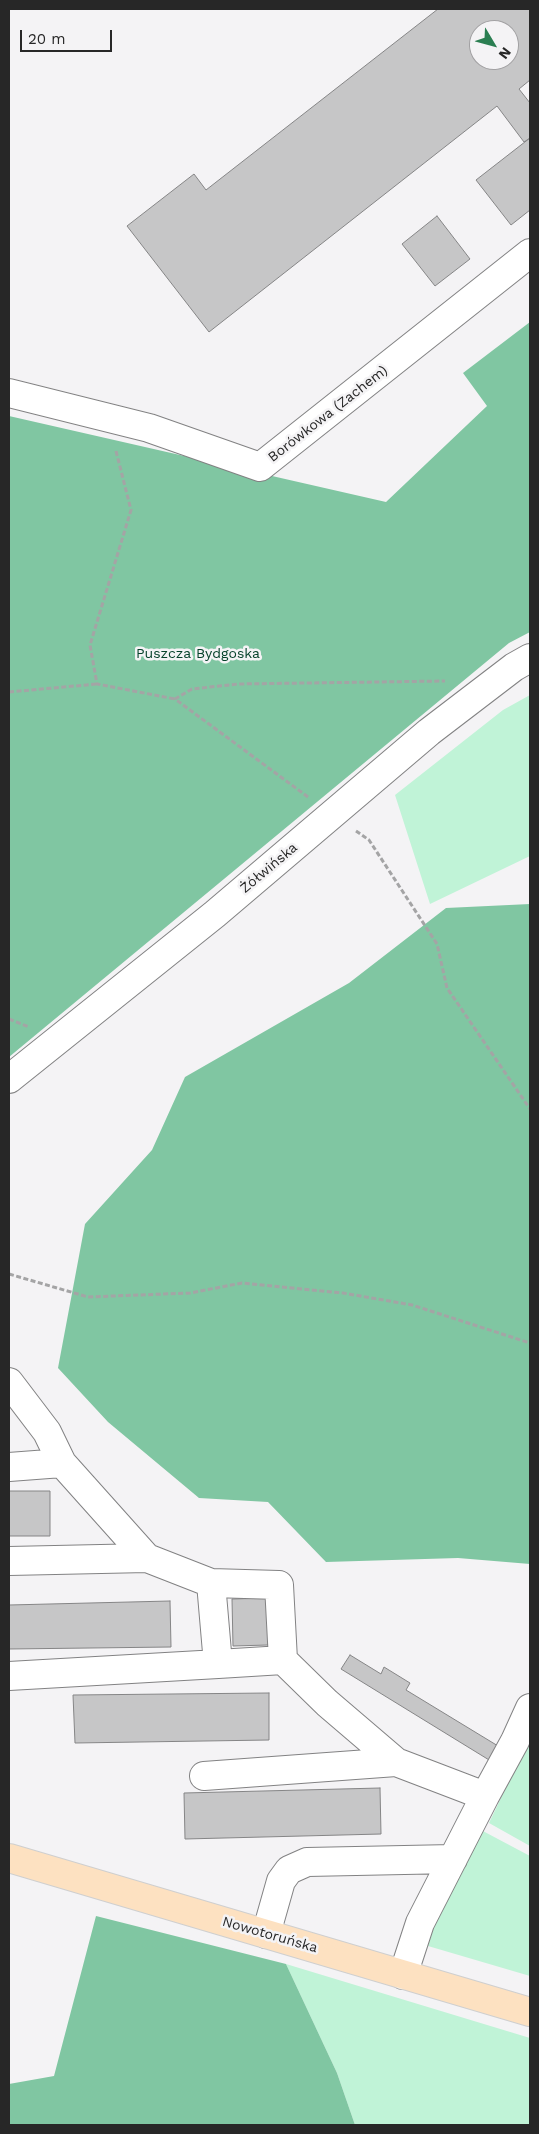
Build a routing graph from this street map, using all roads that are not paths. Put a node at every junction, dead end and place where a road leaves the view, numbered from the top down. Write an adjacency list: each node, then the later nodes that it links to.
1 (530, 253): 2 (street, Borówkowa (Zachem))
2 (9, 393)
3 (530, 658): 4 (street, Żółwińska)
4 (9, 1079)
5 (9, 1382): 6 (street)
6 (62, 1463): 7 (street); 8 (street)
7 (9, 1466)
8 (147, 1558): 9 (street); 10 (street)
9 (9, 1561)
10 (211, 1583): 11 (street); 12 (street)
11 (283, 1660): 12 (street); 15 (street)
12 (218, 1664): 13 (street)
13 (9, 1676)
14 (530, 1708): 17 (street)
15 (396, 1762): 16 (street); 17 (street)
16 (204, 1776)
17 (485, 1796): 19 (street)
18 (9, 1858): 20 (main road, Nowotoruńska)
19 (453, 1859): 20 (street); 21 (street)
20 (266, 1934): 21 (main road, Nowotoruńska)
21 (403, 1975): 22 (main road, Nowotoruńska)
22 (530, 2012)

